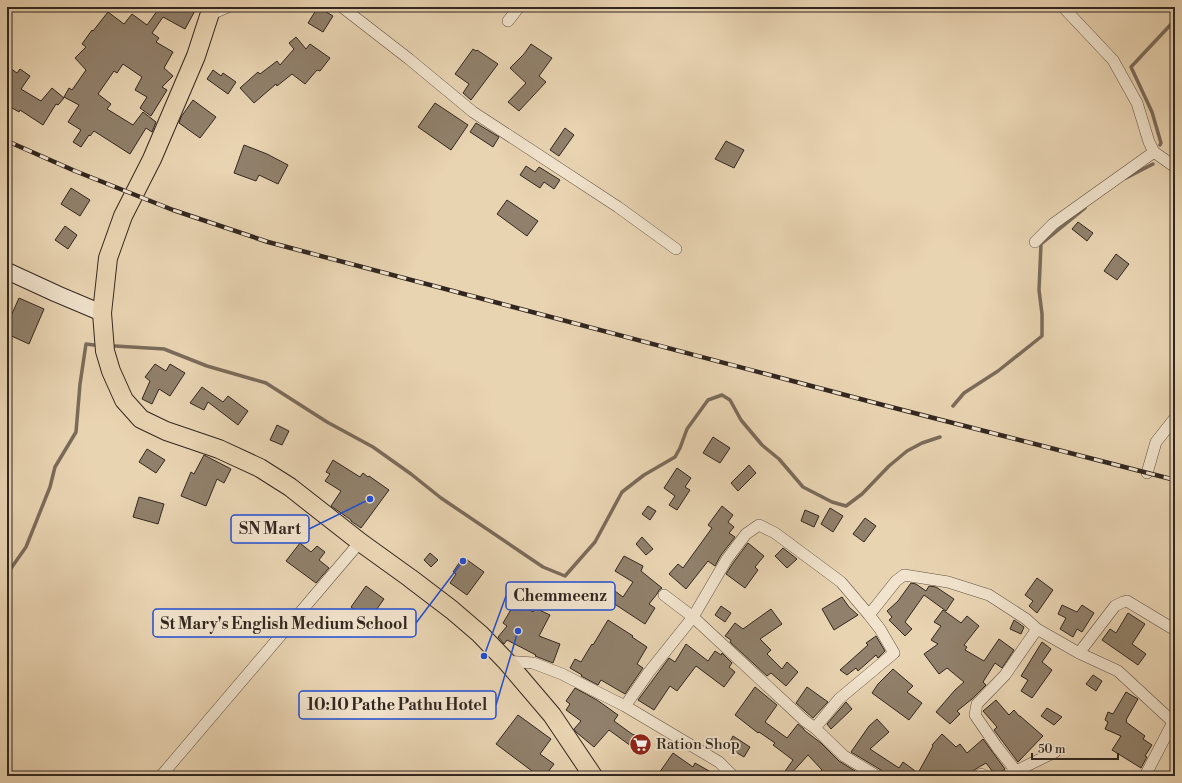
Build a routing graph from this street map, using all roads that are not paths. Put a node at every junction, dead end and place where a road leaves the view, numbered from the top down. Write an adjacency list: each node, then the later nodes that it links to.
1 (228, 7): 5 (street)
2 (342, 7): 10 (street)
3 (519, 7): 6 (street)
4 (1063, 7): 7 (street)
5 (211, 11): 12 (main road)
6 (508, 21)
7 (1154, 152): 8 (street); 9 (street)
8 (1175, 167)
9 (1035, 242)
10 (676, 249)
11 (7, 271): 12 (street)
12 (102, 313): 15 (main road)
13 (1175, 418): 14 (street)
14 (1147, 473)
15 (360, 542): 22 (main road); 28 (street)
16 (664, 595): 18 (street)
17 (870, 615): 18 (street); 19 (street); 25 (street)
18 (693, 617): 23 (street); 25 (street)
19 (1037, 629): 21 (street); 27 (street)
20 (1175, 630): 21 (street)
21 (1079, 653): 24 (street)
22 (506, 661): 23 (street); 29 (main road)
23 (625, 706): 30 (street)
24 (1174, 722): 34 (street)
25 (815, 728): 31 (street)
26 (1055, 752): 27 (street)
27 (1011, 774)
28 (161, 776)
29 (593, 776)
30 (733, 776)
31 (877, 776)
32 (978, 776): 33 (street)
33 (985, 776)
34 (1145, 776)

